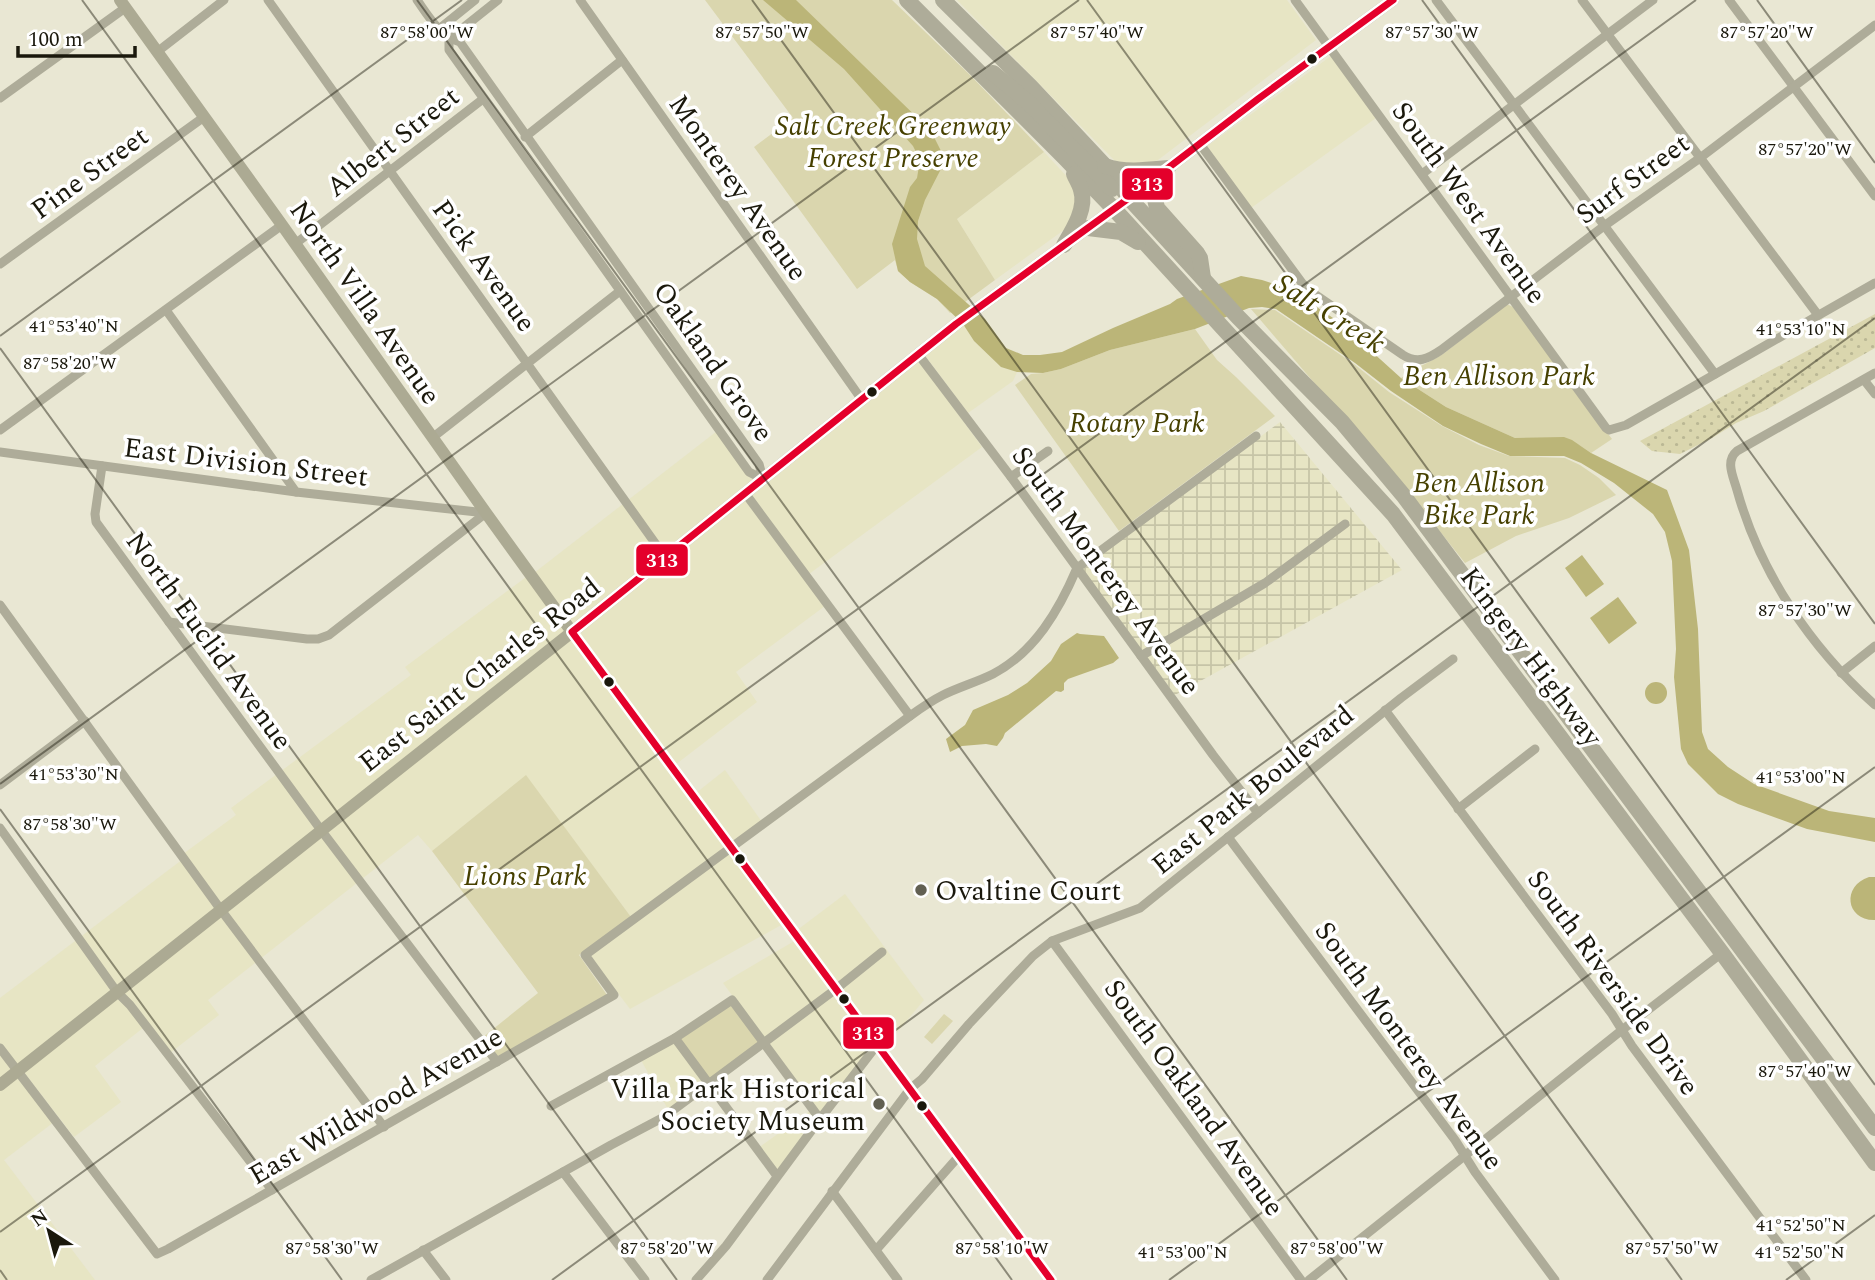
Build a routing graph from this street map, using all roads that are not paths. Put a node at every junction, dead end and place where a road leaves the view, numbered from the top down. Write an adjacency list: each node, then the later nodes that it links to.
1 (224, 0): 22 (street)
2 (268, 0): 35 (street, Pick Avenue)
3 (417, 0): 17 (street, Oakland Grove)
4 (475, 0): 17 (street)
5 (498, 0): 19 (street)
6 (580, 0): 23 (street, Monterey Avenue)
7 (907, 0): 21 (highway, Kingery Highway)
8 (943, 0): 34 (highway, Kingery Highway)
9 (1295, 0): 20 (street, South West Avenue)
10 (1436, 0): 27 (street)
11 (1582, 0): 18 (street)
12 (1653, 0): 18 (street)
13 (1729, 0): 24 (street)
14 (1388, 1): 20 (main road, East Saint Charles Road)
15 (122, 4): 22 (main road, North Villa Avenue); 25 (street)
16 (1875, 25): 24 (street, Surf Street)
17 (439, 29): 19 (street, Oakland Grove)
18 (1608, 34): 27 (street); 32 (street)
19 (449, 39): 26 (street, Oakland Grove); 29 (street, Oakland Grove)
20 (1329, 47): 31 (main road, East Saint Charles Road); 37 (street, South West Avenue)
21 (957, 49): 33 (highway, Kingery Highway); 39 (highway)
22 (157, 52): 28 (main road, North Villa Avenue)
23 (622, 60): 29 (street); 60 (street, Monterey Avenue)
24 (1794, 87): 32 (street, Surf Street); 38 (street)
25 (0, 98)
26 (484, 99): 30 (street, Oakland Grove); 35 (street, Albert Street)
27 (1514, 104): 37 (street); 42 (street)
28 (204, 117): 41 (main road, North Villa Avenue); 47 (street, Pine Street)
29 (527, 135): 30 (street); 68 (street, Oakland Grove)
30 (516, 144): 50 (street, Oakland Grove)
31 (1200, 144): 36 (main road, East Saint Charles Road); 51 (street, Surf Street)
32 (1700, 158): 42 (street, Surf Street); 53 (street)
33 (1069, 162): 40 (highway, Kingery Highway); 45 (highway)
34 (1105, 166): 36 (highway); 39 (highway, Kingery Highway)
35 (390, 171): 44 (street, Albert Street); 55 (street, Pick Avenue)
36 (1164, 171): 39 (main road, East Saint Charles Road); 48 (highway)
37 (1422, 174): 51 (street, South West Avenue)
38 (1875, 196)
39 (1129, 198): 40 (main road, East Saint Charles Road); 48 (highway, Kingery Highway)
40 (1114, 209): 43 (main road, East Saint Charles Road); 46 (highway, Kingery Highway)
41 (282, 225): 44 (main road, North Villa Avenue); 52 (street)
42 (1604, 226): 51 (street, Surf Street); 57 (street)
43 (1088, 228): 45 (main road, East Saint Charles Road); 46 (highway)
44 (295, 244): 63 (main road, North Villa Avenue)
45 (1064, 245): 54 (main road, East Saint Charles Road)
46 (1148, 248): 97 (highway, Kingery Highway)
47 (0, 264)
48 (1206, 281): 113 (highway, Kingery Highway)
49 (1875, 283): 53 (street)
50 (620, 291): 55 (street); 68 (street, Oakland Grove)
51 (1511, 296): 57 (street, South West Avenue)
52 (166, 310): 61 (street); 69 (street)
53 (1818, 315): 57 (street)
54 (918, 354): 60 (main road, East Saint Charles Road); 67 (street, South Monterey Avenue)
55 (528, 365): 63 (street); 73 (street, Pick Avenue)
56 (1875, 373): 58 (street)
57 (1715, 374)
58 (1864, 380): 59 (street); 81 (street)
59 (1875, 394)
60 (862, 400): 68 (main road, East Saint Charles Road)
61 (0, 430)
62 (1256, 436): 74 (street)
63 (432, 438): 71 (main road, North Villa Avenue)
64 (1048, 451): 67 (street)
65 (0, 452): 66 (street, East Division Street)
66 (102, 466): 69 (street, East Division Street); 76 (street, North Euclid Avenue)
67 (1012, 477): 74 (street, South Monterey Avenue)
68 (762, 479): 70 (main road, East Saint Charles Road)
69 (296, 492): 71 (street, East Division Street)
70 (745, 493): 73 (main road, East Saint Charles Road); 84 (street)
71 (486, 513): 76 (street); 77 (main road, North Villa Avenue)
72 (1345, 524): 79 (street)
73 (665, 557): 77 (main road, East Saint Charles Road)
74 (1077, 568): 79 (street, South Monterey Avenue); 84 (street)
75 (0, 605): 85 (street)
76 (169, 622): 91 (street, North Euclid Avenue)
77 (572, 632): 91 (main road, East Saint Charles Road); 93 (street)
78 (1875, 646): 81 (street)
79 (1141, 656): 89 (street, South Monterey Avenue)
80 (1453, 659): 83 (street, East Park Boulevard)
81 (1841, 673): 82 (street)
82 (1875, 705)
83 (1385, 710): 88 (street, South Riverside Drive); 89 (street, East Park Boulevard)
84 (910, 716): 93 (street)
85 (85, 721): 87 (street); 94 (street)
86 (1535, 749): 88 (street)
87 (0, 785)
88 (1458, 809): 100 (street, South Riverside Drive)
89 (1258, 813): 92 (street, East Park Boulevard)
90 (0, 828): 99 (street)
91 (321, 830): 94 (main road, East Saint Charles Road); 105 (street, North Euclid Avenue)
92 (1228, 837): 95 (street, East Park Boulevard); 115 (street, South Monterey Avenue)
93 (732, 848): 98 (street); 105 (street, East Wildwood Avenue)
94 (221, 910): 99 (main road, East Saint Charles Road); 112 (street)
95 (1052, 941): 109 (street, East Park Boulevard); 130 (street, South Oakland Avenue)
96 (882, 952): 98 (street)
97 (1722, 953): 100 (street); 116 (highway, Kingery Highway)
98 (836, 989): 102 (street); 103 (street)
99 (117, 992): 106 (main road, East Saint Charles Road); 119 (street)
100 (1622, 1030): 115 (street); 133 (street, South Riverside Drive)
101 (675, 1038): 102 (street); 107 (street); 110 (street)
102 (764, 1044): 107 (street); 111 (street)
103 (877, 1045): 109 (street); 111 (street)
104 (0, 1048): 106 (street)
105 (497, 1062): 112 (street, East Wildwood Avenue)
106 (18, 1070): 108 (main road, East Saint Charles Road); 119 (street, East Wildwood Avenue)
107 (709, 1084): 117 (street); 118 (street)
108 (0, 1085)
109 (910, 1089): 114 (street); 120 (street, East Park Boulevard)
110 (551, 1106)
111 (820, 1119): 118 (street)
112 (384, 1126): 119 (street, East Wildwood Avenue)
113 (1875, 1128)
114 (959, 1156): 122 (street); 129 (street)
115 (1465, 1156): 131 (street); 132 (street, South Monterey Avenue)
116 (1875, 1163)
117 (563, 1172): 121 (street); 125 (street)
118 (777, 1176): 126 (street)
119 (272, 1190)
120 (832, 1191): 122 (street); 127 (street, East Park Boulevard)
121 (424, 1250): 123 (street); 124 (street)
122 (876, 1250): 128 (street)
123 (371, 1280)
124 (446, 1280)
125 (645, 1280)
126 (696, 1280)
127 (767, 1280)
128 (898, 1280)
129 (1051, 1280)
130 (1301, 1280)
131 (1309, 1280)
132 (1555, 1280)
133 (1806, 1280)

